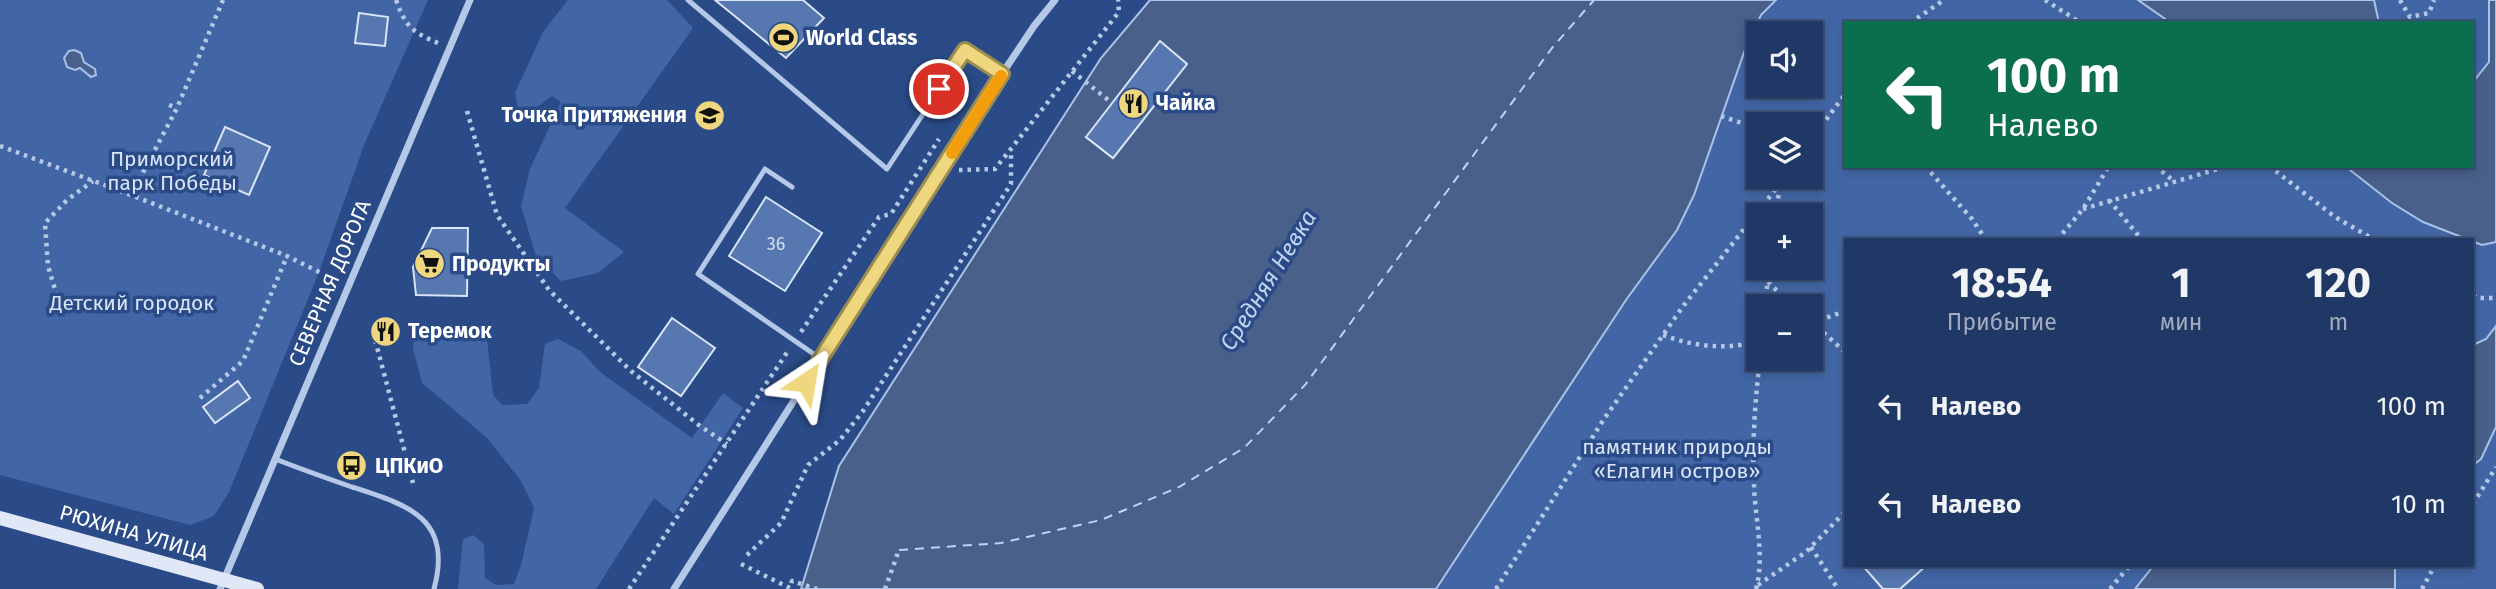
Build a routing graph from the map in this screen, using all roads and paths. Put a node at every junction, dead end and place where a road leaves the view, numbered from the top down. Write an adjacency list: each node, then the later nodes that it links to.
1 (223, 0): 19 (path)
2 (396, 0): 13 (path)
3 (470, 0): 13 (street, СЕВЕРНАЯ ДОРОГА)
4 (688, 0): 15 (lane)
5 (1055, 0): 15 (street)
6 (1118, 0): 14 (path)
7 (1944, 0): 11 (path)
8 (2045, 0): 12 (path)
9 (2400, 0): 10 (path)
10 (2434, 0)
11 (1913, 21)
12 (2078, 21)
13 (448, 48): 64 (street, СЕВЕРНАЯ ДОРОГА)
14 (1072, 71): 17 (path); 26 (path)
15 (1002, 74): 32 (street)
16 (1844, 96): 22 (path)
17 (1112, 103)
18 (169, 105): 19 (path)
19 (177, 108): 37 (path)
20 (467, 111): 63 (path)
21 (1721, 116): 23 (path)
22 (1823, 124)
23 (1746, 125)
24 (943, 134): 57 (path)
25 (0, 146): 33 (path)
26 (1011, 149): 32 (path); 72 (path)
27 (1927, 168): 40 (path)
28 (2108, 168): 39 (path)
29 (2158, 168): 34 (path)
30 (2221, 168): 34 (path)
31 (2272, 168): 43 (path)
32 (940, 171): 60 (street)
33 (93, 181): 37 (path); 49 (path)
34 (2175, 182): 38 (path)
35 (792, 187): 57 (lane)
36 (1776, 189): 56 (path)
37 (131, 195): 44 (path)
38 (2109, 200): 39 (path); 42 (path)
39 (2083, 209): 41 (path)
40 (1985, 238)
41 (2059, 238)
42 (2140, 238)
43 (2372, 238)
44 (286, 256): 45 (path); 62 (path)
45 (325, 275)
46 (1768, 282): 47 (path); 48 (path)
47 (1766, 294)
48 (1780, 294)
49 (57, 296)
50 (2474, 297): 51 (path)
51 (2496, 298)
52 (1844, 312): 53 (path)
53 (1823, 318)
54 (373, 332): 66 (path)
55 (1823, 332): 59 (path)
56 (1663, 335): 58 (path); 84 (path)
57 (795, 341): 60 (lane); 63 (path)
58 (1746, 343)
59 (1844, 351)
60 (821, 359): 81 (street)
61 (1759, 371): 77 (path)
62 (200, 398)
63 (727, 444): 80 (path)
64 (275, 459): 76 (street, СЕВЕРНАЯ ДОРОГА); 79 (lane)
65 (2496, 467): 67 (path)
66 (413, 483)
67 (2474, 502)
68 (1844, 513): 70 (path)
69 (0, 518): 76 (street, РЮХИНА УЛИЦА)
70 (1811, 547): 77 (path); 85 (path)
71 (899, 550): 83 (path)
72 (747, 555)
73 (741, 564): 82 (path)
74 (2128, 567): 86 (path)
75 (2434, 567): 87 (path)
76 (221, 584): 78 (street, РЮХИНА УЛИЦА)
77 (1757, 587)
78 (257, 589)
79 (434, 589)
80 (629, 589)
81 (674, 589)
82 (817, 589)
83 (885, 589)
84 (1496, 589)
85 (1838, 589)
86 (2110, 589)
87 (2422, 589)

